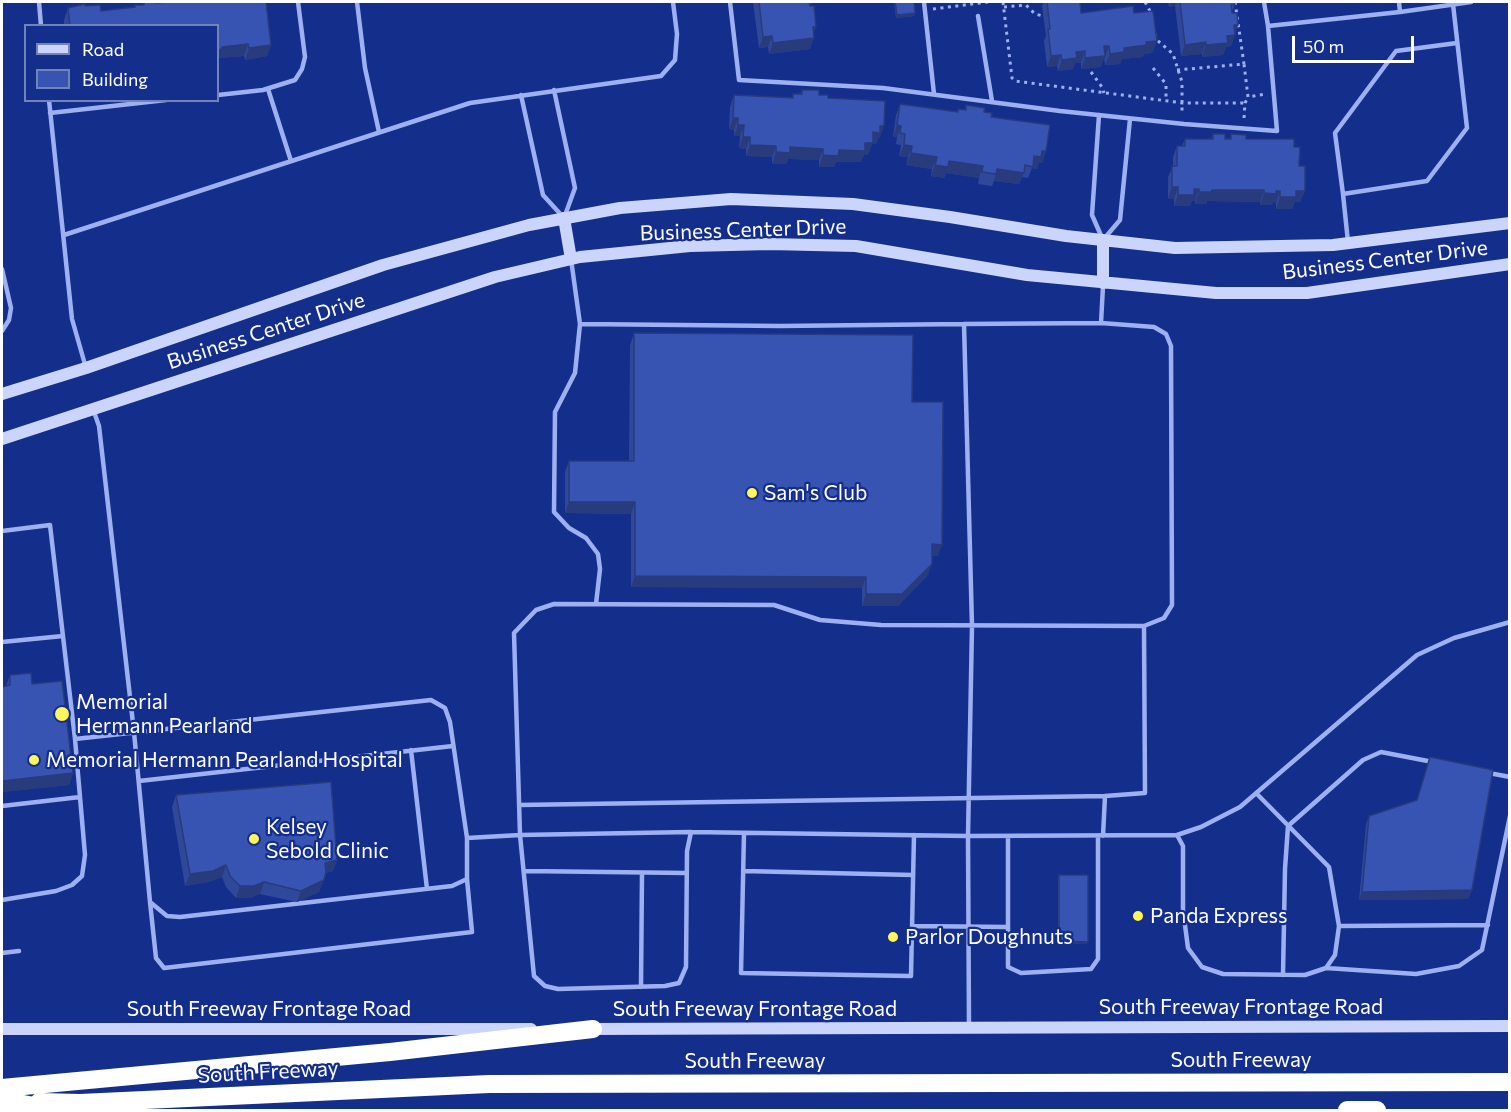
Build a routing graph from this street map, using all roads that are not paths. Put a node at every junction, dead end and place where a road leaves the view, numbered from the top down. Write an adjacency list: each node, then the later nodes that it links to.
1 (39, 2): 13 (lane)
2 (298, 2): 16 (lane)
3 (357, 2): 27 (lane)
4 (673, 2): 17 (lane)
5 (730, 2): 18 (lane)
6 (924, 2): 18 (lane)
7 (1264, 2): 14 (lane)
8 (1398, 2): 11 (lane)
9 (1471, 2): 10 (lane)
10 (1453, 4): 11 (lane); 15 (lane)
11 (1400, 12): 14 (lane)
12 (978, 16): 21 (lane)
13 (41, 24)
14 (1268, 26): 26 (lane)
15 (1457, 43): 29 (lane); 29 (lane)
16 (268, 89): 19 (lane); 28 (lane)
17 (554, 90): 20 (lane); 30 (lane)
18 (934, 94): 21 (lane)
19 (219, 95)
20 (521, 95): 27 (lane); 30 (lane)
21 (992, 101): 25 (lane)
22 (49, 102): 24 (lane)
23 (148, 102): 24 (lane)
24 (50, 113): 32 (lane)
25 (1100, 115): 26 (lane); 33 (lane)
26 (1130, 118): 33 (lane)
27 (380, 132): 28 (lane)
28 (291, 161): 32 (lane)
29 (1343, 194): 34 (lane)
30 (564, 218): 33 (street, Business Center Drive); 35 (street); 43 (street, Business Center Drive)
31 (1509, 223): 34 (street, Business Center Drive)
32 (64, 235): 43 (lane)
33 (1103, 240): 34 (street, Business Center Drive); 38 (street)
34 (1348, 243)
35 (571, 259): 38 (street, Business Center Drive); 40 (lane); 45 (street, Business Center Drive)
36 (1509, 264): 38 (street, Business Center Drive)
37 (2, 269): 42 (lane)
38 (1103, 283): 39 (lane)
39 (1101, 323): 41 (lane); 51 (lane)
40 (580, 324): 41 (lane); 48 (lane)
41 (964, 324): 50 (lane)
42 (2, 331)
43 (86, 368): 44 (street, Business Center Drive)
44 (2, 394)
45 (93, 409): 46 (street, Business Center Drive); 54 (lane)
46 (2, 439)
47 (2, 531): 52 (lane)
48 (596, 604): 50 (lane); 66 (lane)
49 (1509, 622): 62 (lane)
50 (972, 626): 51 (lane); 65 (lane)
51 (1144, 626): 63 (lane)
52 (63, 636): 53 (lane); 55 (lane)
53 (2, 642)
54 (134, 732): 55 (lane); 56 (lane); 61 (lane)
55 (75, 739): 64 (lane)
56 (453, 746): 57 (lane); 78 (lane)
57 (411, 750): 61 (lane); 85 (lane)
58 (1439, 764): 69 (lane)
59 (1486, 772): 60 (lane)
60 (1509, 777)
61 (139, 781): 87 (lane)
62 (1256, 794): 69 (lane); 73 (lane)
63 (1105, 796): 65 (lane); 77 (lane)
64 (80, 797): 67 (lane); 86 (lane)
65 (968, 798): 66 (lane); 75 (lane)
66 (519, 805): 72 (lane)
67 (2, 806)
68 (1509, 816): 88 (lane)
69 (1288, 826): 90 (lane); 96 (lane)
70 (691, 832): 71 (lane); 72 (lane); 82 (lane)
71 (744, 833): 74 (lane); 80 (lane)
72 (520, 835): 78 (lane); 79 (lane)
73 (1177, 835): 77 (lane); 96 (lane)
74 (914, 836): 75 (lane); 83 (lane)
75 (968, 836): 76 (lane); 91 (lane)
76 (1008, 836): 77 (lane); 92 (lane)
77 (1101, 836): 92 (lane)
78 (467, 838): 84 (lane)
79 (524, 871): 81 (lane); 97 (lane)
80 (743, 871): 83 (lane); 89 (lane)
81 (642, 873): 82 (lane); 97 (lane)
82 (686, 873): 97 (lane)
83 (913, 875): 89 (lane)
84 (467, 879): 85 (lane); 87 (lane)
85 (427, 889): 87 (lane)
86 (2, 900)
87 (150, 902)
88 (1488, 925): 90 (lane); 95 (lane)
89 (912, 926): 91 (lane)
90 (1339, 926): 95 (lane)
91 (969, 927): 92 (lane); 99 (lane)
92 (1008, 927)
93 (19, 951): 94 (lane)
94 (2, 953)
95 (1326, 968): 96 (lane)
96 (1283, 975)
97 (641, 987)
98 (1509, 1026): 99 (street, South Freeway Frontage Road)
99 (969, 1028): 101 (street, South Freeway Frontage Road)
100 (2, 1029): 101 (street, South Freeway Frontage Road)
101 (593, 1029): 103 (highway)
102 (1509, 1082): 104 (highway, South Freeway)
103 (2, 1088)
104 (2, 1101): 105 (highway, bridge)
105 (56, 1110)
106 (1347, 1110): 107 (highway)
107 (1377, 1110)

